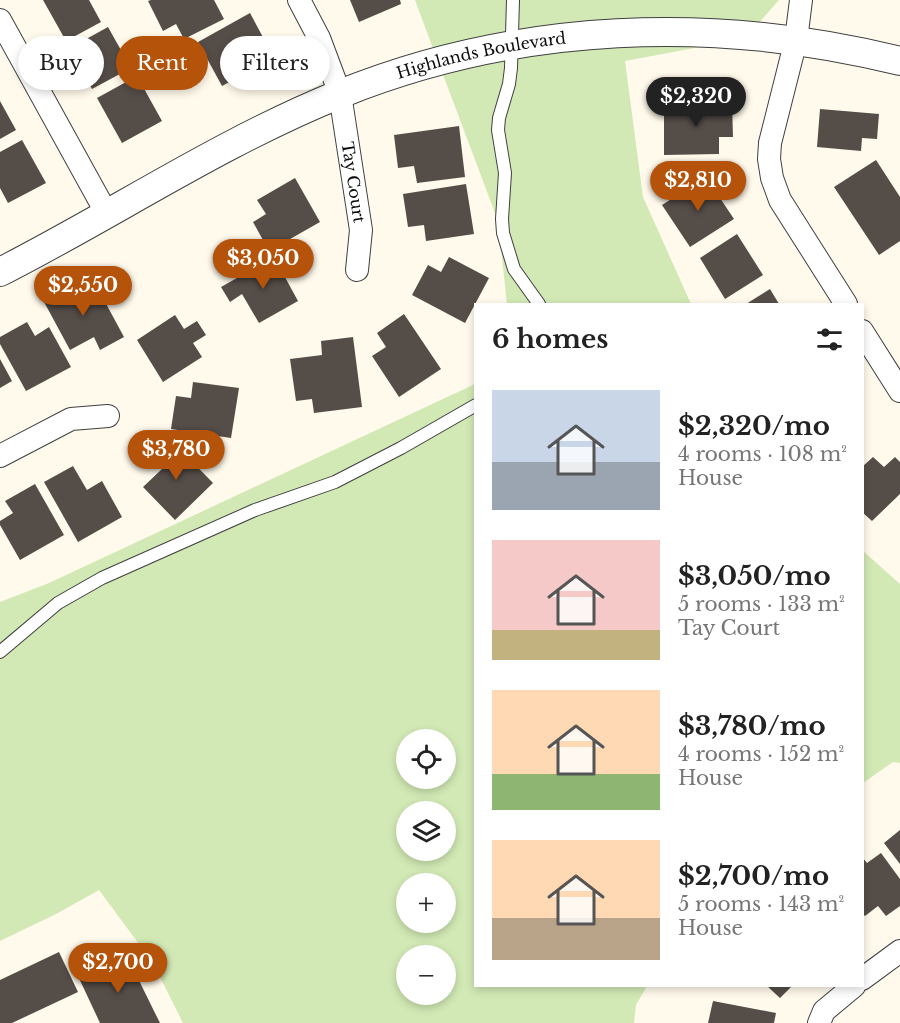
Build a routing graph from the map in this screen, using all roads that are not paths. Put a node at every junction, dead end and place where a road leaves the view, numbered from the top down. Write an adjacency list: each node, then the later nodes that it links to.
1 (299, 0): 8 (street, Tay Court)
2 (513, 0): 6 (lane)
3 (801, 0): 5 (street)
4 (0, 20): 9 (street)
5 (796, 40): 6 (street, Highlands Boulevard); 7 (street, Highlands Boulevard); 13 (street)
6 (511, 46): 8 (street, Highlands Boulevard); 12 (lane)
7 (900, 61)
8 (340, 94): 9 (street, Highlands Boulevard); 10 (street, Tay Court)
9 (107, 214): 11 (street, Highlands Boulevard)
10 (357, 270)
11 (0, 272)
12 (538, 303)
13 (845, 303)
14 (864, 334): 15 (street)
15 (900, 391)
16 (474, 406): 19 (lane)
17 (108, 416): 18 (street)
18 (0, 456)
19 (0, 652)
20 (900, 951): 21 (street)
21 (864, 978)
22 (853, 987): 23 (street)
23 (819, 1023)

